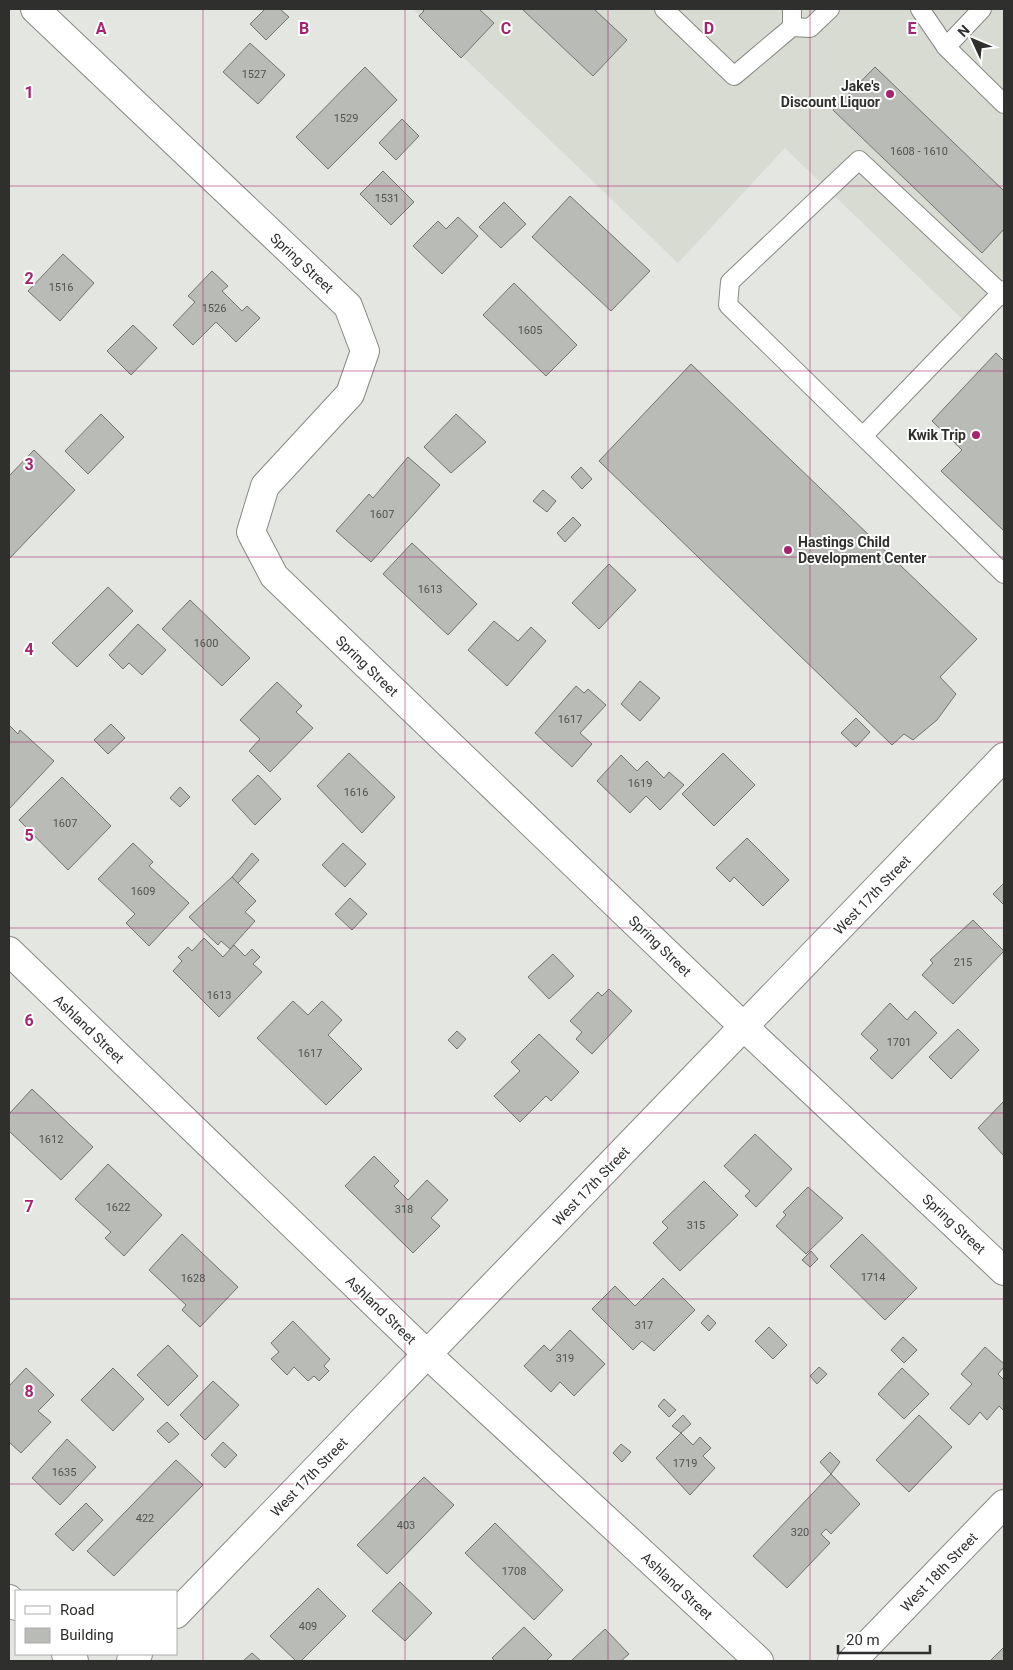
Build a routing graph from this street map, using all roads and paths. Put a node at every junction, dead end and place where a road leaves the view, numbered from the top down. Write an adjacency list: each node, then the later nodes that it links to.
1 (35, 9): 15 (street, Spring Street)
2 (664, 9): 7 (lane)
3 (792, 9): 7 (lane)
4 (830, 9): 7 (lane)
5 (920, 9): 8 (lane)
6 (982, 9): 8 (lane)
7 (792, 27)
8 (946, 47): 9 (lane)
9 (1004, 104)
10 (1003, 293): 11 (lane); 11 (lane)
11 (863, 436): 12 (lane)
12 (1004, 574)
13 (1004, 757): 15 (street, West 17th Street)
14 (9, 952): 17 (street, Ashland Street)
15 (744, 1027): 16 (street, Spring Street); 17 (street, West 17th Street)
16 (1004, 1271)
17 (428, 1355): 19 (street, West 17th Street); 20 (street, Ashland Street)
18 (1004, 1504): 21 (street, West 18th Street)
19 (178, 1612)
20 (759, 1661)
21 (852, 1661)

